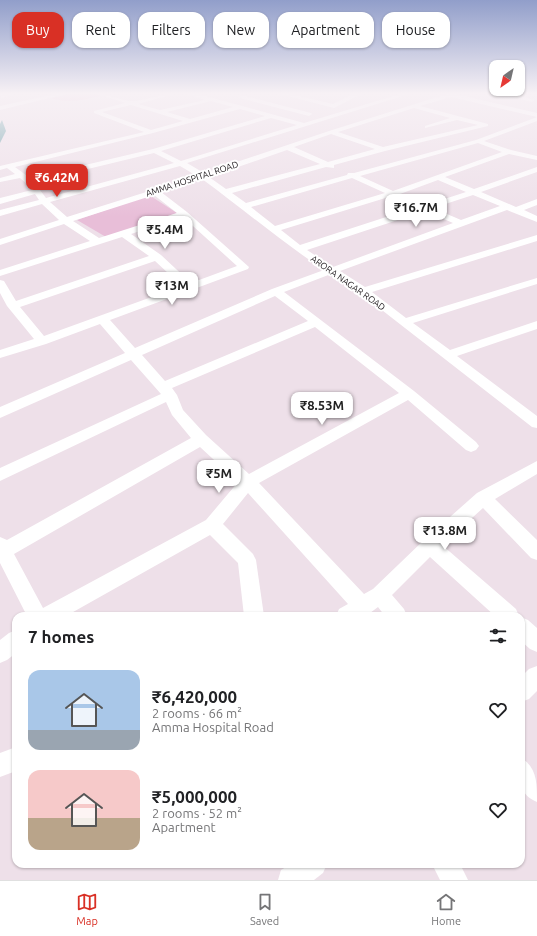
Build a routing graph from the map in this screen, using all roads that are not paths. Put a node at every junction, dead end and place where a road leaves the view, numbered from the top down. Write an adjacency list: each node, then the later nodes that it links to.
1 (139, 135): 21 (street)
2 (162, 135): 11 (street)
3 (207, 135): 11 (street)
4 (271, 135): 19 (street)
5 (322, 135): 12 (street, AMMA HOSPITAL ROAD)
6 (340, 135): 13 (street)
7 (441, 135): 9 (street)
8 (493, 135): 10 (street)
9 (423, 139): 13 (street); 14 (street)
10 (478, 141): 14 (street); 16 (street)
11 (184, 142): 15 (street)
12 (287, 147): 20 (street); 25 (street, AMMA HOSPITAL ROAD)
13 (383, 149): 20 (street)
14 (447, 150): 18 (street); 26 (street)
15 (155, 151): 19 (street, ARORA NAGAR ROAD); 29 (street)
16 (509, 152): 17 (street); 18 (street)
17 (537, 158)
18 (480, 162): 27 (street)
19 (181, 163): 25 (street, ARORA NAGAR ROAD); 36 (street)
20 (328, 164): 26 (street); 32 (street)
21 (9, 166): 22 (street); 24 (street)
22 (0, 168)
23 (537, 169): 33 (street)
24 (21, 175): 28 (street); 29 (street)
25 (203, 176): 31 (street, AMMA HOSPITAL ROAD); 32 (street, ARORA NAGAR ROAD)
26 (355, 176): 34 (street); 38 (street)
27 (438, 177): 33 (street); 34 (street)
28 (0, 180)
29 (29, 181): 30 (street)
30 (37, 191): 35 (street); 36 (street)
31 (154, 191): 42 (street); 44 (street, AMMA HOSPITAL ROAD)
32 (225, 192): 38 (street, ARORA NAGAR ROAD)
33 (474, 192): 39 (street); 40 (street)
34 (394, 193): 39 (street); 46 (street)
35 (0, 201)
36 (44, 201): 41 (street); 44 (street)
37 (537, 202): 40 (street)
38 (245, 206): 46 (street, ARORA NAGAR ROAD)
39 (425, 208): 45 (street); 51 (street)
40 (513, 208): 43 (street); 45 (street)
41 (0, 212)
42 (184, 214): 47 (street); 57 (street)
43 (537, 219)
44 (66, 221): 49 (street, AMMA HOSPITAL ROAD); 50 (street)
45 (460, 223): 53 (street)
46 (274, 229): 51 (street, ARORA NAGAR ROAD)
47 (123, 233): 50 (street); 52 (street)
48 (537, 238): 59 (street)
49 (0, 242)
50 (98, 242): 54 (street)
51 (299, 249): 53 (street, ARORA NAGAR ROAD)
52 (157, 257): 57 (street); 60 (street)
53 (330, 270): 58 (street); 59 (street, ARORA NAGAR ROAD)
54 (0, 273)
55 (537, 281): 63 (street)
56 (0, 283): 60 (street)
57 (190, 287): 61 (street)
58 (276, 291): 62 (street); 68 (street)
59 (364, 292): 63 (street, ARORA NAGAR ROAD)
60 (13, 306): 65 (street)
61 (102, 319): 65 (street); 68 (street)
62 (316, 322): 69 (street); 70 (street)
63 (404, 322): 67 (street, ARORA NAGAR ROAD)
64 (537, 325): 67 (street)
65 (42, 341): 66 (street)
66 (0, 354)
67 (446, 354): 72 (street, ARORA NAGAR ROAD)
68 (134, 355): 69 (street); 71 (street)
69 (166, 391): 73 (street); 76 (street)
70 (409, 394): 74 (street); 77 (street)
71 (0, 413)
72 (537, 423)
73 (201, 440): 77 (street); 81 (street)
74 (472, 446)
75 (537, 467): 78 (street)
76 (0, 475)
77 (248, 482): 79 (street); 84 (street)
78 (483, 498): 80 (street); 82 (street)
79 (212, 525): 86 (street); 87 (street)
80 (430, 545): 83 (street); 90 (street)
81 (1, 550): 85 (street)
82 (537, 552)
83 (380, 596): 84 (street); 89 (street)
84 (364, 606): 88 (street)
85 (35, 612)
86 (54, 612)
87 (254, 612)
88 (353, 612)
89 (394, 612)
90 (504, 612)
91 (525, 631): 92 (street)
92 (537, 642)
93 (12, 644): 94 (street)
94 (0, 654)
95 (537, 677): 96 (street)
96 (525, 688)
97 (12, 761): 98 (street)
98 (0, 765)
99 (525, 775): 100 (street)
100 (537, 790)
101 (308, 868): 103 (street)
102 (448, 868): 104 (street)
103 (291, 880)
104 (455, 880)

